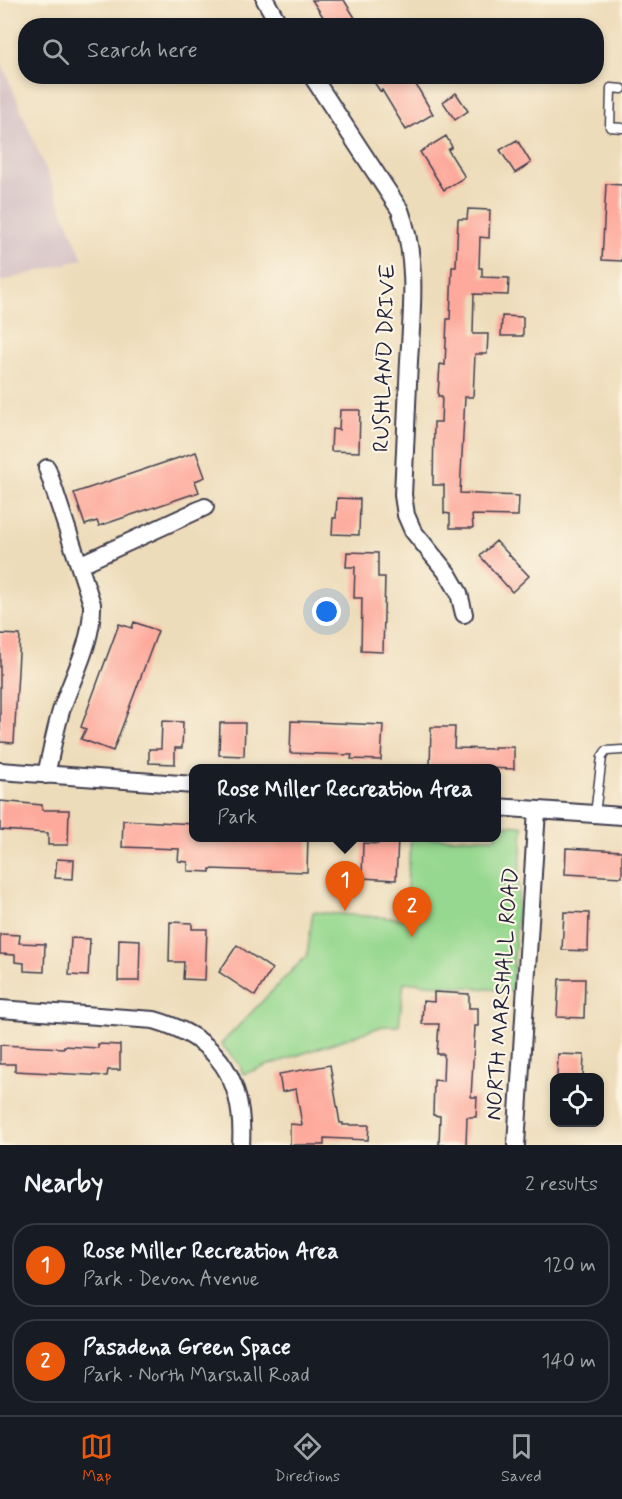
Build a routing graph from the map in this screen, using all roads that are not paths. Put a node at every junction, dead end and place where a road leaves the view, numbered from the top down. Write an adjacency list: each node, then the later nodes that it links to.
1 (265, 0): 2 (street)
2 (275, 18)
3 (317, 84): 9 (street, RUSHLAND DRIVE)
4 (622, 89): 5 (lane)
5 (622, 128)
6 (47, 468): 8 (street)
7 (205, 507): 8 (street)
8 (79, 565): 12 (street)
9 (464, 614)
10 (622, 750): 16 (lane)
11 (0, 771): 12 (street)
12 (46, 775): 13 (street)
13 (189, 785)
14 (501, 807): 15 (street)
15 (537, 810): 16 (street); 20 (street, NORTH MARSHALL ROAD)
16 (595, 814): 17 (street)
17 (622, 816)
18 (0, 1009): 19 (street)
19 (242, 1145)
20 (516, 1145)

